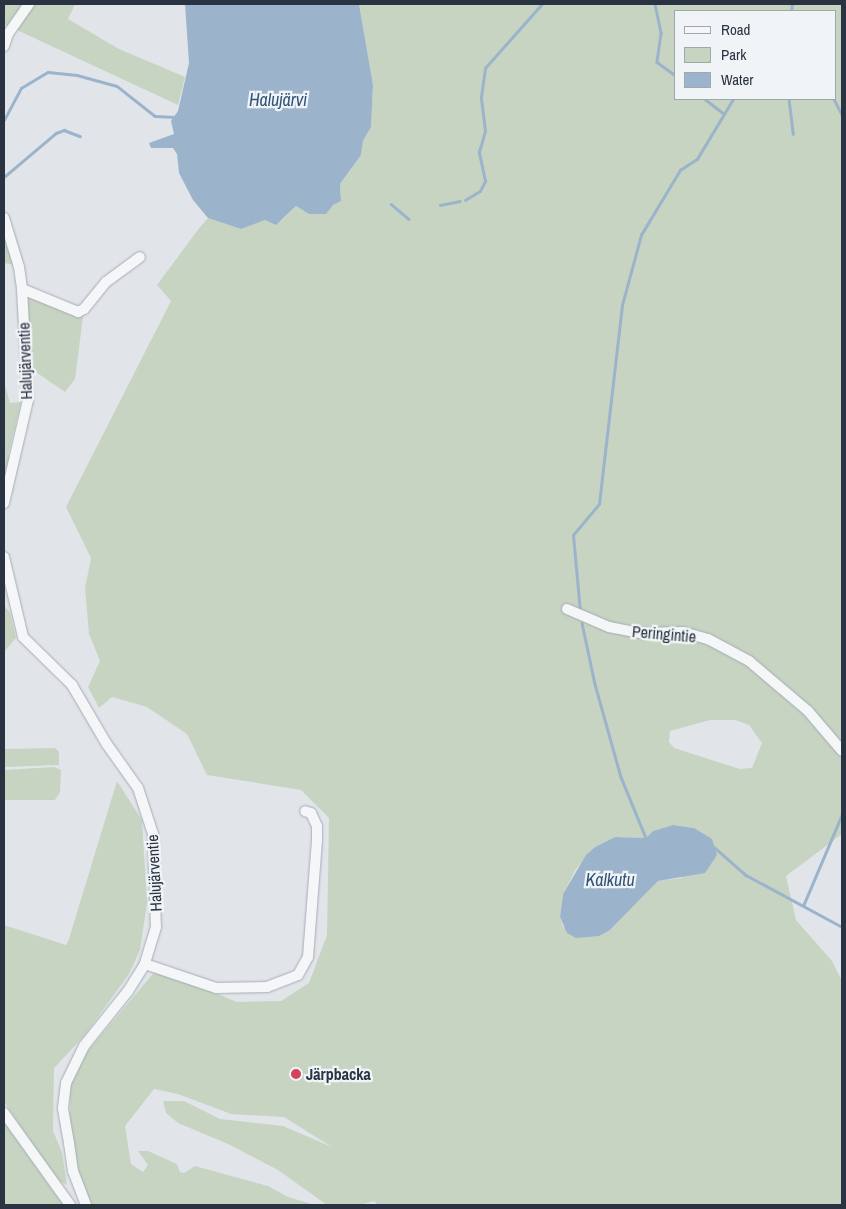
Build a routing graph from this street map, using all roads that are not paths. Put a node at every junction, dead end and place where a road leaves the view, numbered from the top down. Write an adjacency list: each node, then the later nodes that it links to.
1 (29, 4): 2 (street)
2 (4, 46)
3 (4, 218): 5 (street, Halujärventie)
4 (140, 256): 5 (street)
5 (22, 289): 6 (street, Halujärventie)
6 (4, 503)
7 (4, 557): 9 (street, Halujärventie)
8 (4, 593): 9 (street)
9 (14, 606): 13 (street, Halujärventie)
10 (567, 609): 11 (street, Peringintie)
11 (842, 751)
12 (305, 811): 13 (street)
13 (145, 964): 16 (street, Halujärventie)
14 (4, 1113): 15 (street)
15 (70, 1205)
16 (86, 1205)

